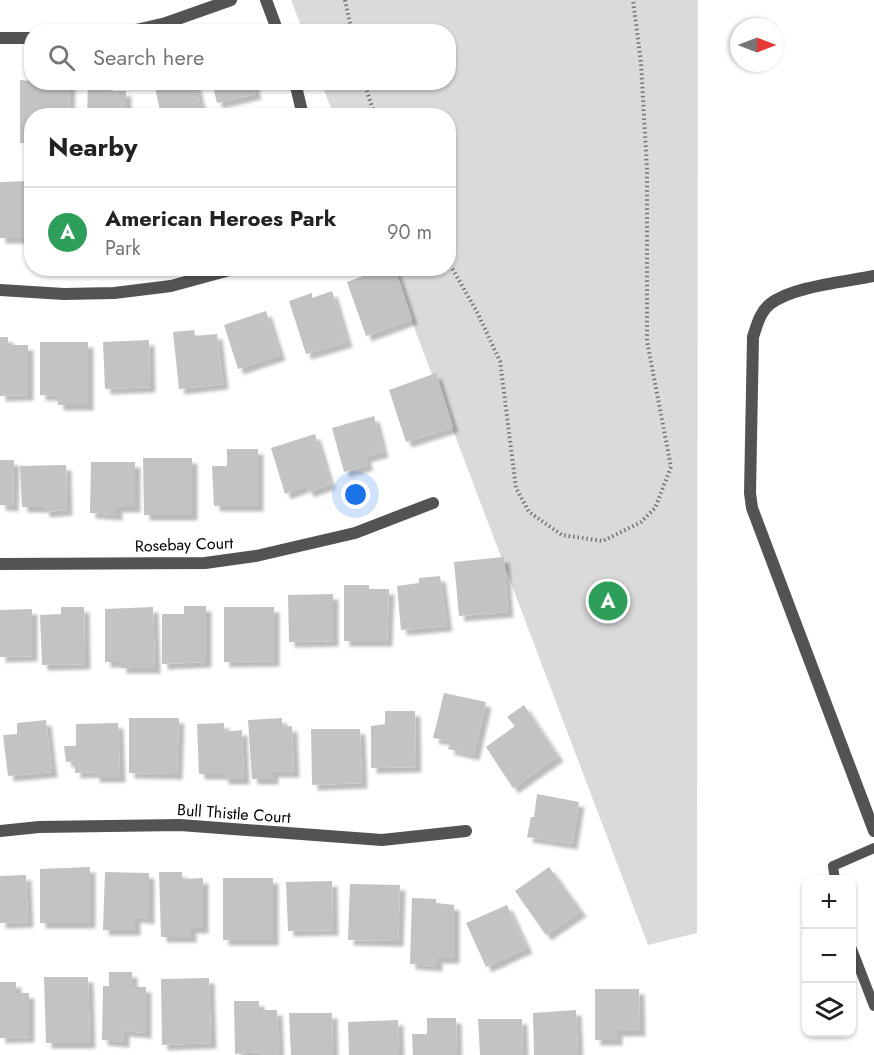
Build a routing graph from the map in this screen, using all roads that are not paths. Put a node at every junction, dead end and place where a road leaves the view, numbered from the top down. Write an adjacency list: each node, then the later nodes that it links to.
1 (231, 0): 3 (street)
2 (266, 0): 4 (street)
3 (162, 24)
4 (275, 24)
5 (0, 38): 6 (street)
6 (24, 38)
7 (297, 90): 8 (street)
8 (301, 108)
9 (208, 276): 11 (street)
10 (874, 276): 16 (street)
11 (0, 290)
12 (433, 503): 13 (street, Rosebay Court)
13 (0, 564)
14 (0, 831): 15 (street, Bull Thistle Court)
15 (466, 831)
16 (874, 831)
17 (874, 848): 18 (lane)
18 (835, 875)
19 (856, 959): 20 (lane)
20 (874, 1006)

